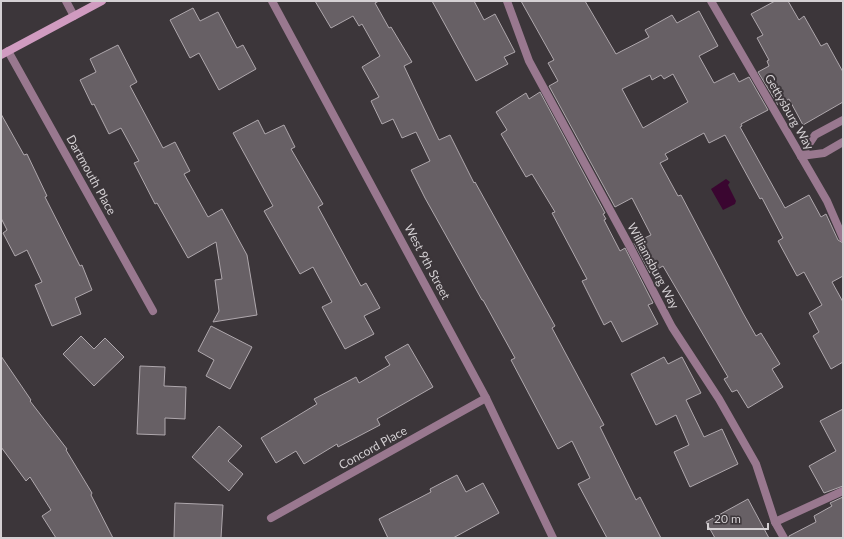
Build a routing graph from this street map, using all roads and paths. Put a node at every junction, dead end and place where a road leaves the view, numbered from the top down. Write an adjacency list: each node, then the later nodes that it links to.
1 (66, 1): 6 (street)
2 (102, 1): 6 (street)
3 (272, 1): 13 (street, West 9th Street)
4 (506, 1): 16 (street, Williamsburg Way)
5 (711, 1): 10 (street, Gettysburg Way)
6 (74, 16): 7 (street)
7 (5, 53): 12 (street, Dartmouth Place)
8 (843, 120): 10 (street)
9 (843, 142): 10 (street)
10 (801, 156): 11 (street, Gettysburg Way)
11 (843, 238)
12 (153, 311)
13 (486, 398): 15 (street, Concord Place); 17 (street, West 9th Street)
14 (843, 491): 16 (street)
15 (270, 518)
16 (775, 522): 18 (street, Williamsburg Way)
17 (553, 538)
18 (784, 538)

